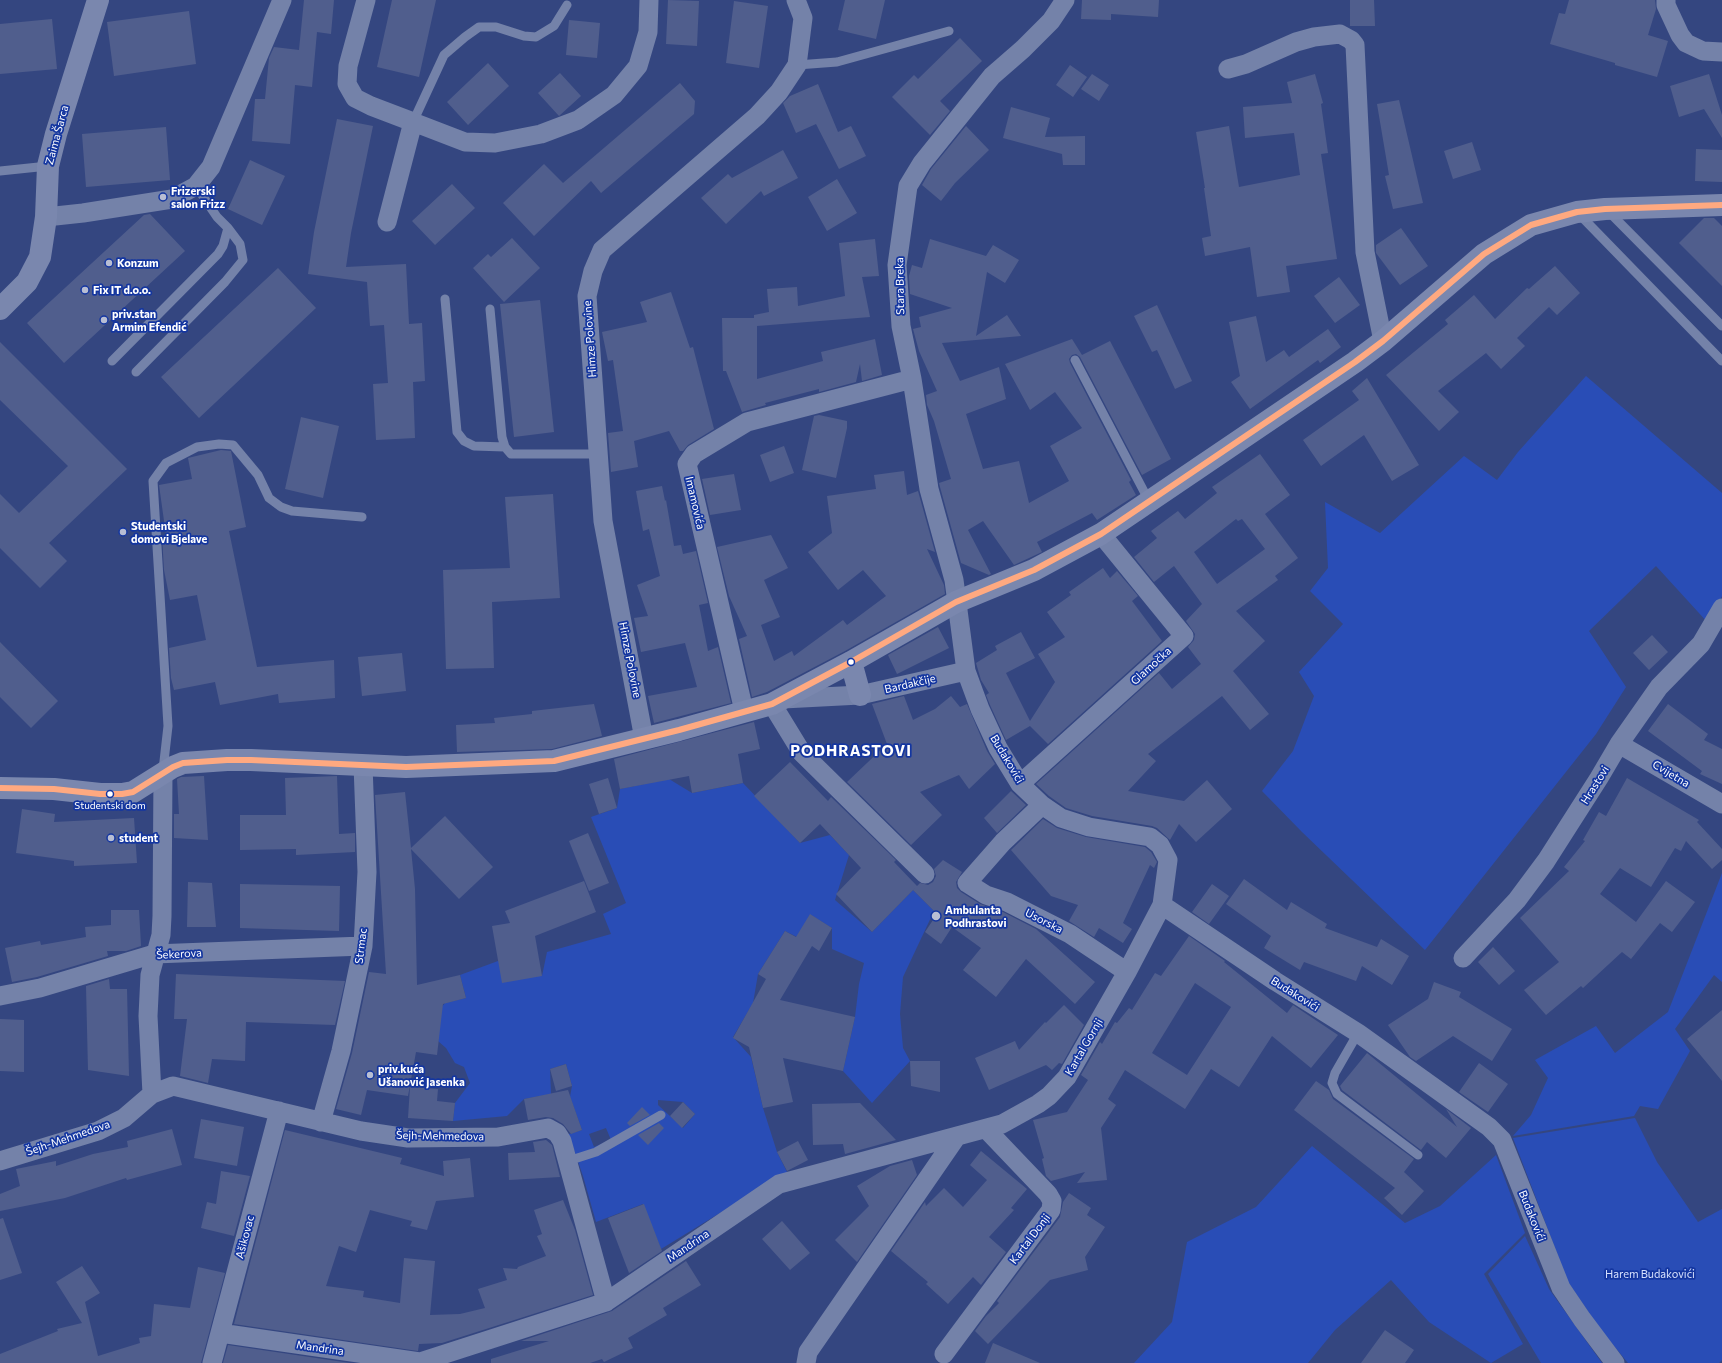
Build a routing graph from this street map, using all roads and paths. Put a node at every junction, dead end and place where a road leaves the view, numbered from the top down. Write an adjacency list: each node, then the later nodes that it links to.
1 (98, 0): 14 (street, Zaima Šarca)
2 (282, 0): 16 (street)
3 (366, 0): 13 (street)
4 (649, 0): 13 (street)
5 (796, 0): 11 (street, Himze Polovine)
6 (1064, 0): 32 (street, Stara Breka)
7 (1666, 0): 10 (street)
8 (566, 5): 13 (lane)
9 (949, 31): 11 (lane)
10 (1722, 52)
11 (797, 65): 34 (street, Himze Polovine)
12 (1228, 69): 27 (street)
13 (413, 122): 21 (street)
14 (48, 166): 15 (lane); 20 (street, Zaima Šarca)
15 (0, 171)
16 (196, 186): 20 (street); 22 (lane)
17 (1720, 203): 18 (street, Bardakčije)
18 (1606, 209): 19 (street, Bardakčije); 26 (lane)
19 (1577, 212): 27 (street, Bardakčije); 30 (lane)
20 (46, 217): 24 (street, Zaima Šarca)
21 (387, 222)
22 (228, 228): 29 (lane); 31 (lane)
23 (445, 299): 33 (lane)
24 (0, 309)
25 (490, 309): 33 (lane)
26 (1722, 326)
27 (1383, 341): 35 (street, Bardakčije)
28 (1076, 360): 35 (lane)
29 (112, 361)
30 (1722, 361)
31 (136, 372)
32 (912, 379): 38 (street, Stara Breka); 44 (street, Imamovića)
33 (505, 447): 34 (lane)
34 (598, 454): 45 (street, Himze Polovine)
35 (1149, 502): 37 (street, Bardakčije)
36 (362, 517): 48 (lane)
37 (1101, 534): 38 (street, Bardakčije); 49 (street, Glamočka)
38 (956, 602): 40 (street, Bardakčije); 41 (street)
39 (1722, 608): 46 (street, Hrastovi)
40 (851, 662): 42 (street); 43 (street, Bardakčije)
41 (966, 671): 42 (street, Bardakčije); 49 (street, Budakovići)
42 (860, 695): 43 (street, Bardakčije)
43 (777, 701): 44 (street, Bardakčije); 53 (street)
44 (744, 711): 45 (street, Bardakčije)
45 (644, 739): 47 (street, Bardakčije)
46 (1619, 744): 51 (street, Cvijetna); 57 (street, Hrastovi)
47 (363, 765): 48 (street, Bardakčije); 55 (street, Strmac)
48 (156, 778): 50 (street, Bardakčije); 56 (street)
49 (1020, 784): 52 (street, Budakovići)
50 (0, 788)
51 (1722, 804)
52 (1042, 805): 54 (street, Budakovići); 58 (street, Usorska)
53 (925, 874)
54 (1162, 905): 58 (street, Kartal Gornji); 60 (street, Budakovići)
55 (363, 946): 56 (street, Šekerova); 64 (street, Strmac)
56 (154, 954): 59 (street, Šekerova); 61 (street)
57 (1462, 958)
58 (1127, 972): 65 (street, Kartal Gornji)
59 (0, 996)
60 (1358, 1033): 67 (lane); 76 (street, Budakovići)
61 (152, 1094): 62 (street, Šejh-Mehmedova); 68 (street, Šejh-Mehmedova)
62 (279, 1111): 64 (street, Šejh-Mehmedova); 71 (street, Ašikovac)
63 (661, 1115): 69 (lane)
64 (321, 1122): 69 (street, Šejh-Mehmedova)
65 (986, 1129): 66 (street, Kartal Gornji); 72 (street, Kartal Donji)
66 (957, 1136): 70 (street, Mandrina); 75 (street)
67 (1418, 1155)
68 (0, 1161)
69 (568, 1161): 70 (street, Šejh-Mehmedova)
70 (606, 1302): 74 (street, Mandrina)
71 (220, 1333): 73 (street, Ašikovac); 74 (street, Mandrina)
72 (944, 1354)
73 (212, 1363)
74 (420, 1363)
75 (806, 1363)
76 (1615, 1363)

